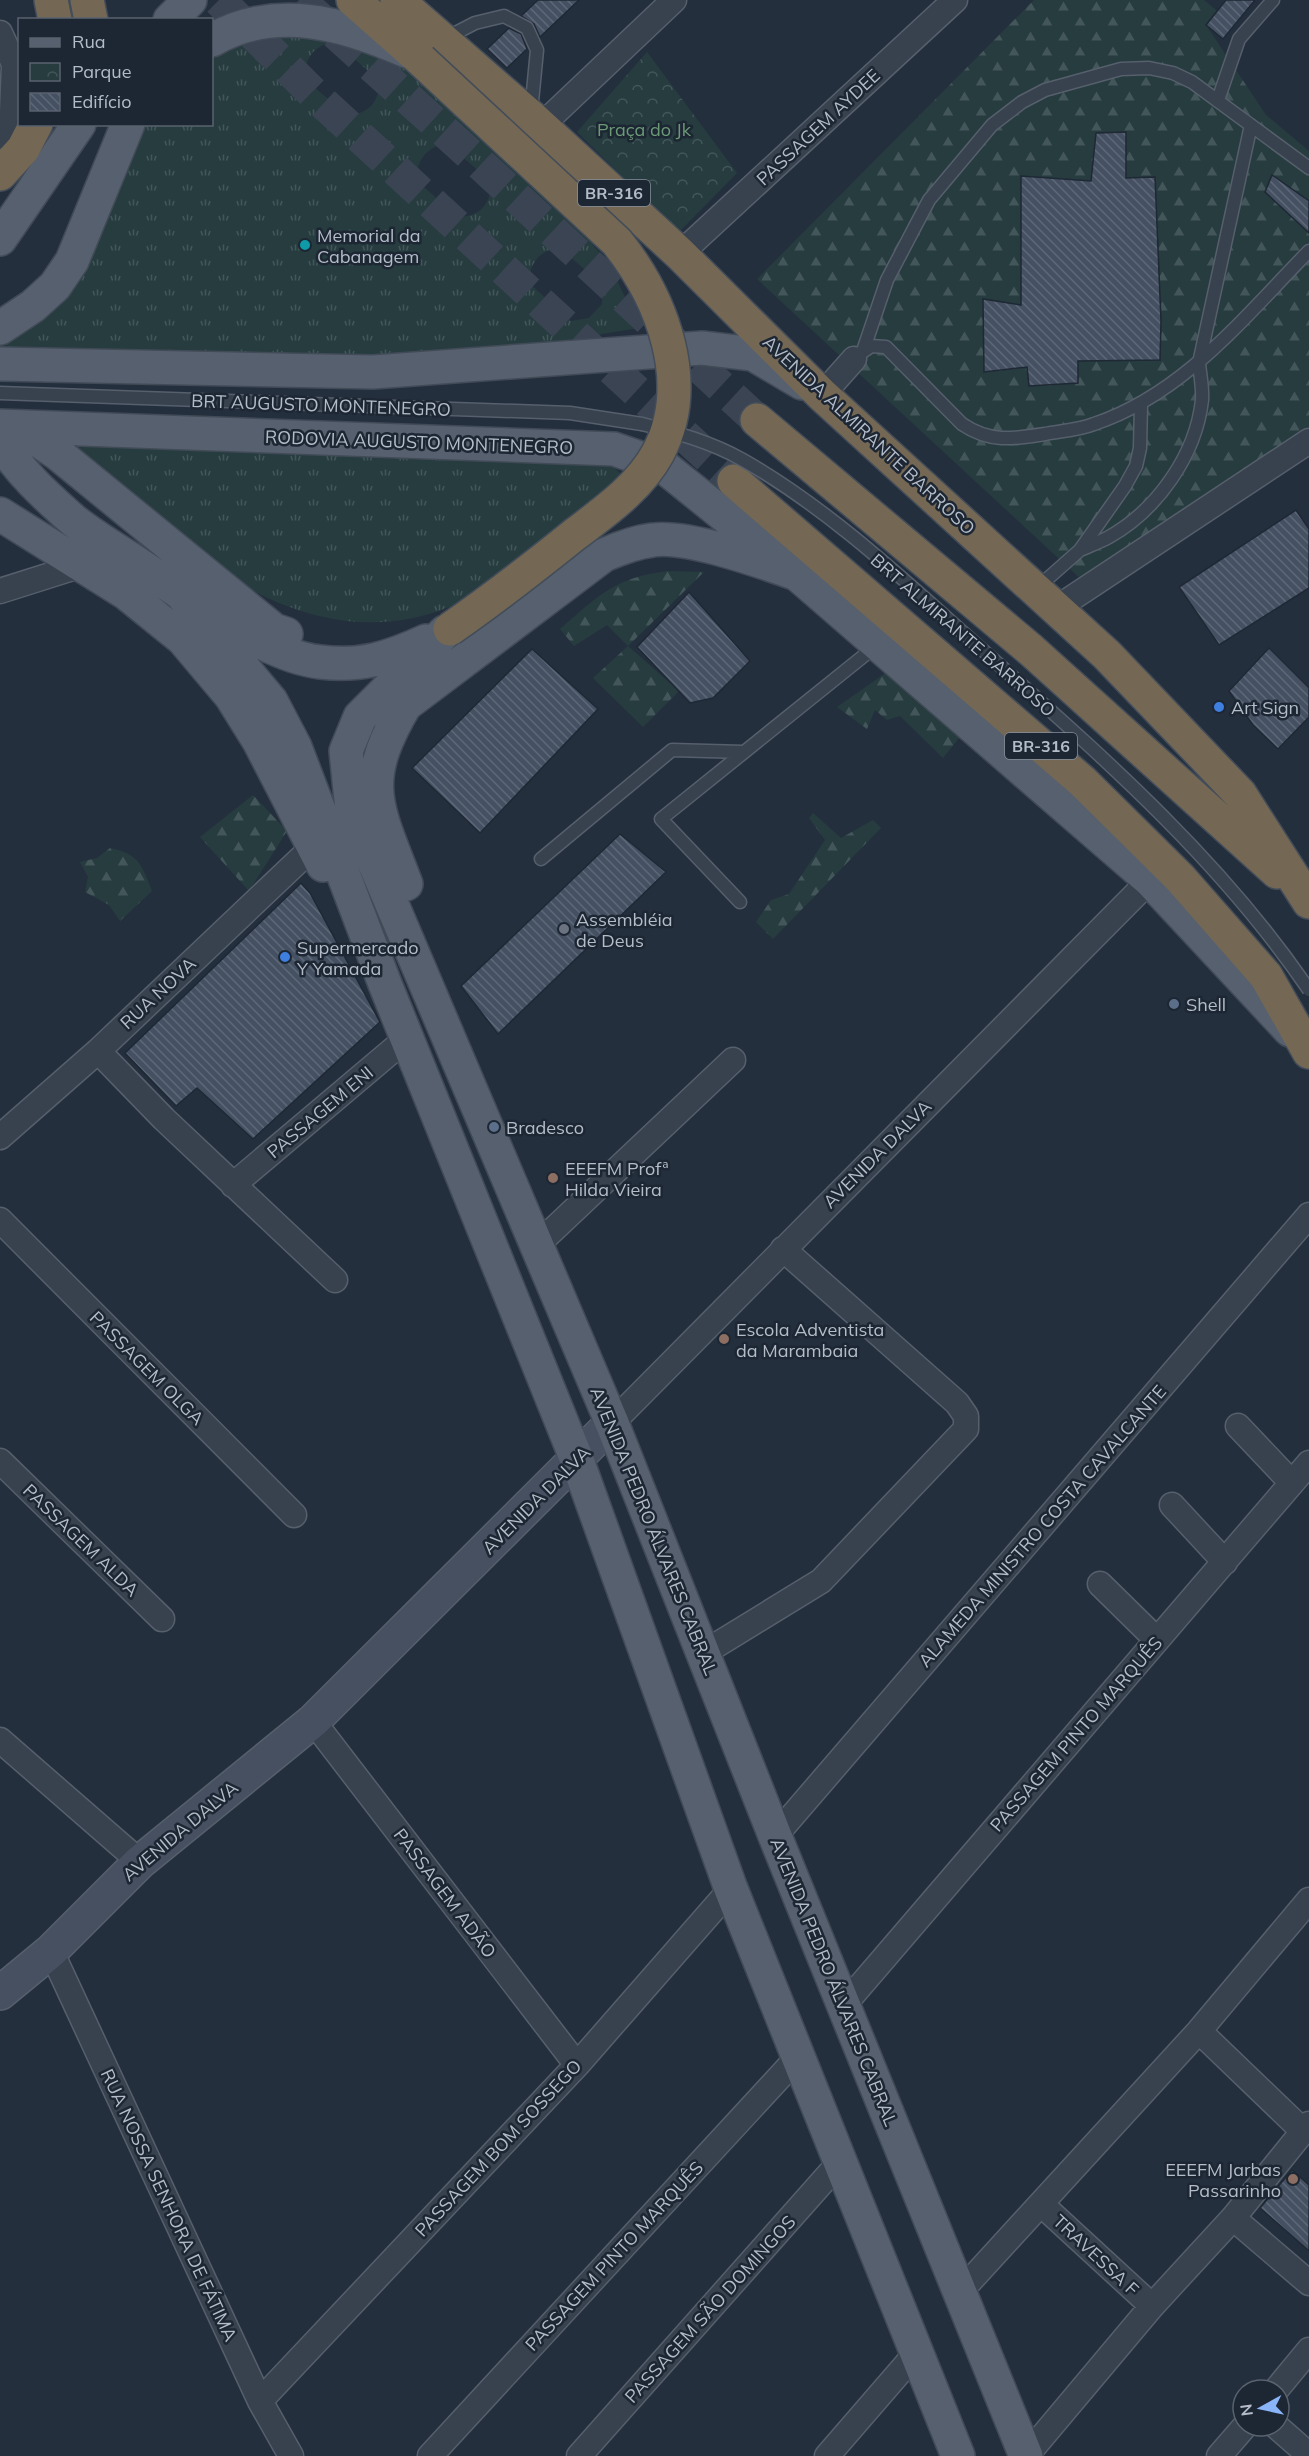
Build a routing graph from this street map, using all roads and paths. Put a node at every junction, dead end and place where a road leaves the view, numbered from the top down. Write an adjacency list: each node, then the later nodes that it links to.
1 (51, 0): 9 (highway)
2 (87, 0): 10 (highway)
3 (190, 0): 11 (main road)
4 (353, 0): 14 (highway)
5 (397, 0): 14 (highway, AVENIDA ALMIRANTE BARROSO / BR-316)
6 (674, 0): 16 (street)
7 (955, 0): 26 (street, PASSAGEM AYDEE)
8 (1273, 0): 15 (lane)
9 (55, 18)
10 (91, 18)
11 (172, 18)
12 (0, 33): 21 (street)
13 (213, 39): 14 (main road)
14 (426, 52): 16 (highway, AVENIDA ALMIRANTE BARROSO / BR-316); 16 (lane); 46 (highway, bridge)
15 (1218, 100): 17 (lane); 28 (lane)
16 (536, 121): 26 (highway, AVENIDA ALMIRANTE BARROSO / BR-316)
17 (1251, 125): 22 (lane); 29 (lane)
18 (35, 126): 23 (highway)
19 (78, 126): 24 (main road)
20 (127, 126): 27 (main road)
21 (0, 136)
22 (1309, 168)
23 (0, 174)
24 (0, 238)
25 (1309, 251): 29 (lane)
26 (680, 254): 32 (highway, AVENIDA ALMIRANTE BARROSO / BR-316)
27 (0, 328)
28 (859, 355): 32 (street); 33 (lane)
29 (1199, 363): 33 (lane); 40 (lane)
30 (0, 364): 32 (main road)
31 (0, 393): 35 (lane, BRT AUGUSTO MONTENEGRO)
32 (822, 395): 45 (highway, AVENIDA ALMIRANTE BARROSO / BR-316)
33 (1141, 404): 40 (lane)
34 (757, 420): 52 (highway, AVENIDA ALMIRANTE BARROSO / BR-316)
35 (642, 424): 55 (lane, BRT ALMIRANTE BARROSO, bridge)
36 (7, 431): 42 (main road, RODOVIA AUGUSTO MONTENEGRO); 43 (main road); 46 (main road)
37 (1309, 441): 45 (street)
38 (734, 481): 47 (highway, BR-316)
39 (0, 514): 41 (main road)
40 (1080, 550): 45 (lane)
41 (82, 565): 44 (street); 49 (main road)
42 (797, 574): 47 (main road, RODOVIA AUGUSTO MONTENEGRO); 60 (main road)
43 (178, 590): 46 (main road); 54 (main road)
44 (0, 591)
45 (1046, 598): 52 (highway, AVENIDA ALMIRANTE BARROSO / BR-316)
46 (448, 631): 60 (main road, AVENIDA PEDRO ÁLVARES CABRAL)
47 (888, 634): 48 (lane); 51 (main road, RODOVIA AUGUSTO MONTENEGRO); 58 (highway, BR-316)
48 (742, 752): 50 (lane); 53 (lane)
49 (313, 847): 54 (main road); 57 (street, RUA NOVA)
50 (541, 859)
51 (1150, 880): 58 (main road, RODOVIA AUGUSTO MONTENEGRO); 66 (street, AVENIDA DALVA)
52 (1308, 900)
53 (740, 902)
54 (385, 984): 56 (main road)
55 (1309, 990)
56 (407, 1038): 62 (street, PASSAGEM ENI); 70 (main road)
57 (98, 1051): 61 (street, RUA NOVA); 62 (street)
58 (1308, 1051)
59 (733, 1060): 65 (street)
60 (476, 1099): 65 (main road, AVENIDA PEDRO ÁLVARES CABRAL)
61 (0, 1137)
62 (233, 1185): 67 (street)
63 (1309, 1215): 83 (street, ALAMEDA MINISTRO COSTA CAVALCANTE)
64 (0, 1220): 75 (street, PASSAGEM OLGA)
65 (537, 1245): 68 (main road, AVENIDA PEDRO ÁLVARES CABRAL)
66 (783, 1249): 68 (street, AVENIDA DALVA); 80 (street)
67 (335, 1280)
68 (612, 1423): 70 (street, AVENIDA DALVA); 80 (main road, AVENIDA PEDRO ÁLVARES CABRAL)
69 (1238, 1426): 73 (street)
70 (577, 1460): 81 (street, AVENIDA DALVA); 85 (main road)
71 (0, 1461): 78 (street, PASSAGEM ALDA)
72 (1309, 1463): 73 (street, PASSAGEM PINTO MARQUÊS)
73 (1292, 1484): 76 (street, PASSAGEM PINTO MARQUÊS)
74 (1172, 1505): 76 (street)
75 (294, 1515)
76 (1225, 1562): 79 (street, PASSAGEM PINTO MARQUÊS)
77 (1100, 1584): 79 (street)
78 (162, 1619)
79 (1157, 1640): 89 (street, PASSAGEM PINTO MARQUÊS)
80 (702, 1654): 83 (main road, AVENIDA PEDRO ÁLVARES CABRAL)
81 (313, 1721): 84 (street, AVENIDA DALVA); 92 (street, PASSAGEM ADÃO)
82 (0, 1740): 84 (street)
83 (775, 1836): 89 (main road, AVENIDA PEDRO ÁLVARES CABRAL)
84 (140, 1862): 87 (street, AVENIDA DALVA)
85 (731, 1889): 91 (main road); 92 (street, PASSAGEM BOM SOSSEGO)
86 (1309, 1900): 90 (street)
87 (51, 1951): 88 (street, AVENIDA DALVA); 103 (street, RUA NOSSA SENHORA DE FÁTIMA)
88 (0, 1993)
89 (843, 2006): 98 (main road, AVENIDA PEDRO ÁLVARES CABRAL)
90 (1199, 2031): 93 (street); 95 (street)
91 (799, 2056): 94 (main road); 108 (street, PASSAGEM PINTO MARQUÊS)
92 (577, 2065): 103 (street, PASSAGEM BOM SOSSEGO)
93 (1306, 2127): 96 (street)
94 (840, 2162): 101 (main road); 109 (street, PASSAGEM SÃO DOMINGOS)
95 (1041, 2204): 98 (street); 99 (street, TRAVESSA F)
96 (1233, 2218): 97 (street); 99 (street)
97 (1309, 2283)
98 (959, 2293): 112 (main road, AVENIDA PEDRO ÁLVARES CABRAL)
99 (1152, 2306): 112 (street)
100 (1309, 2350): 102 (street)
101 (917, 2352): 110 (street); 111 (main road)
102 (1286, 2378)
103 (260, 2401): 107 (street, RUA NOSSA SENHORA DE FÁTIMA)
104 (1235, 2438): 113 (street)
105 (1290, 2438): 106 (street)
106 (1309, 2455)
107 (291, 2456)
108 (430, 2456)
109 (579, 2456)
110 (827, 2456)
111 (958, 2456)
112 (1026, 2456)
113 (1220, 2456)

